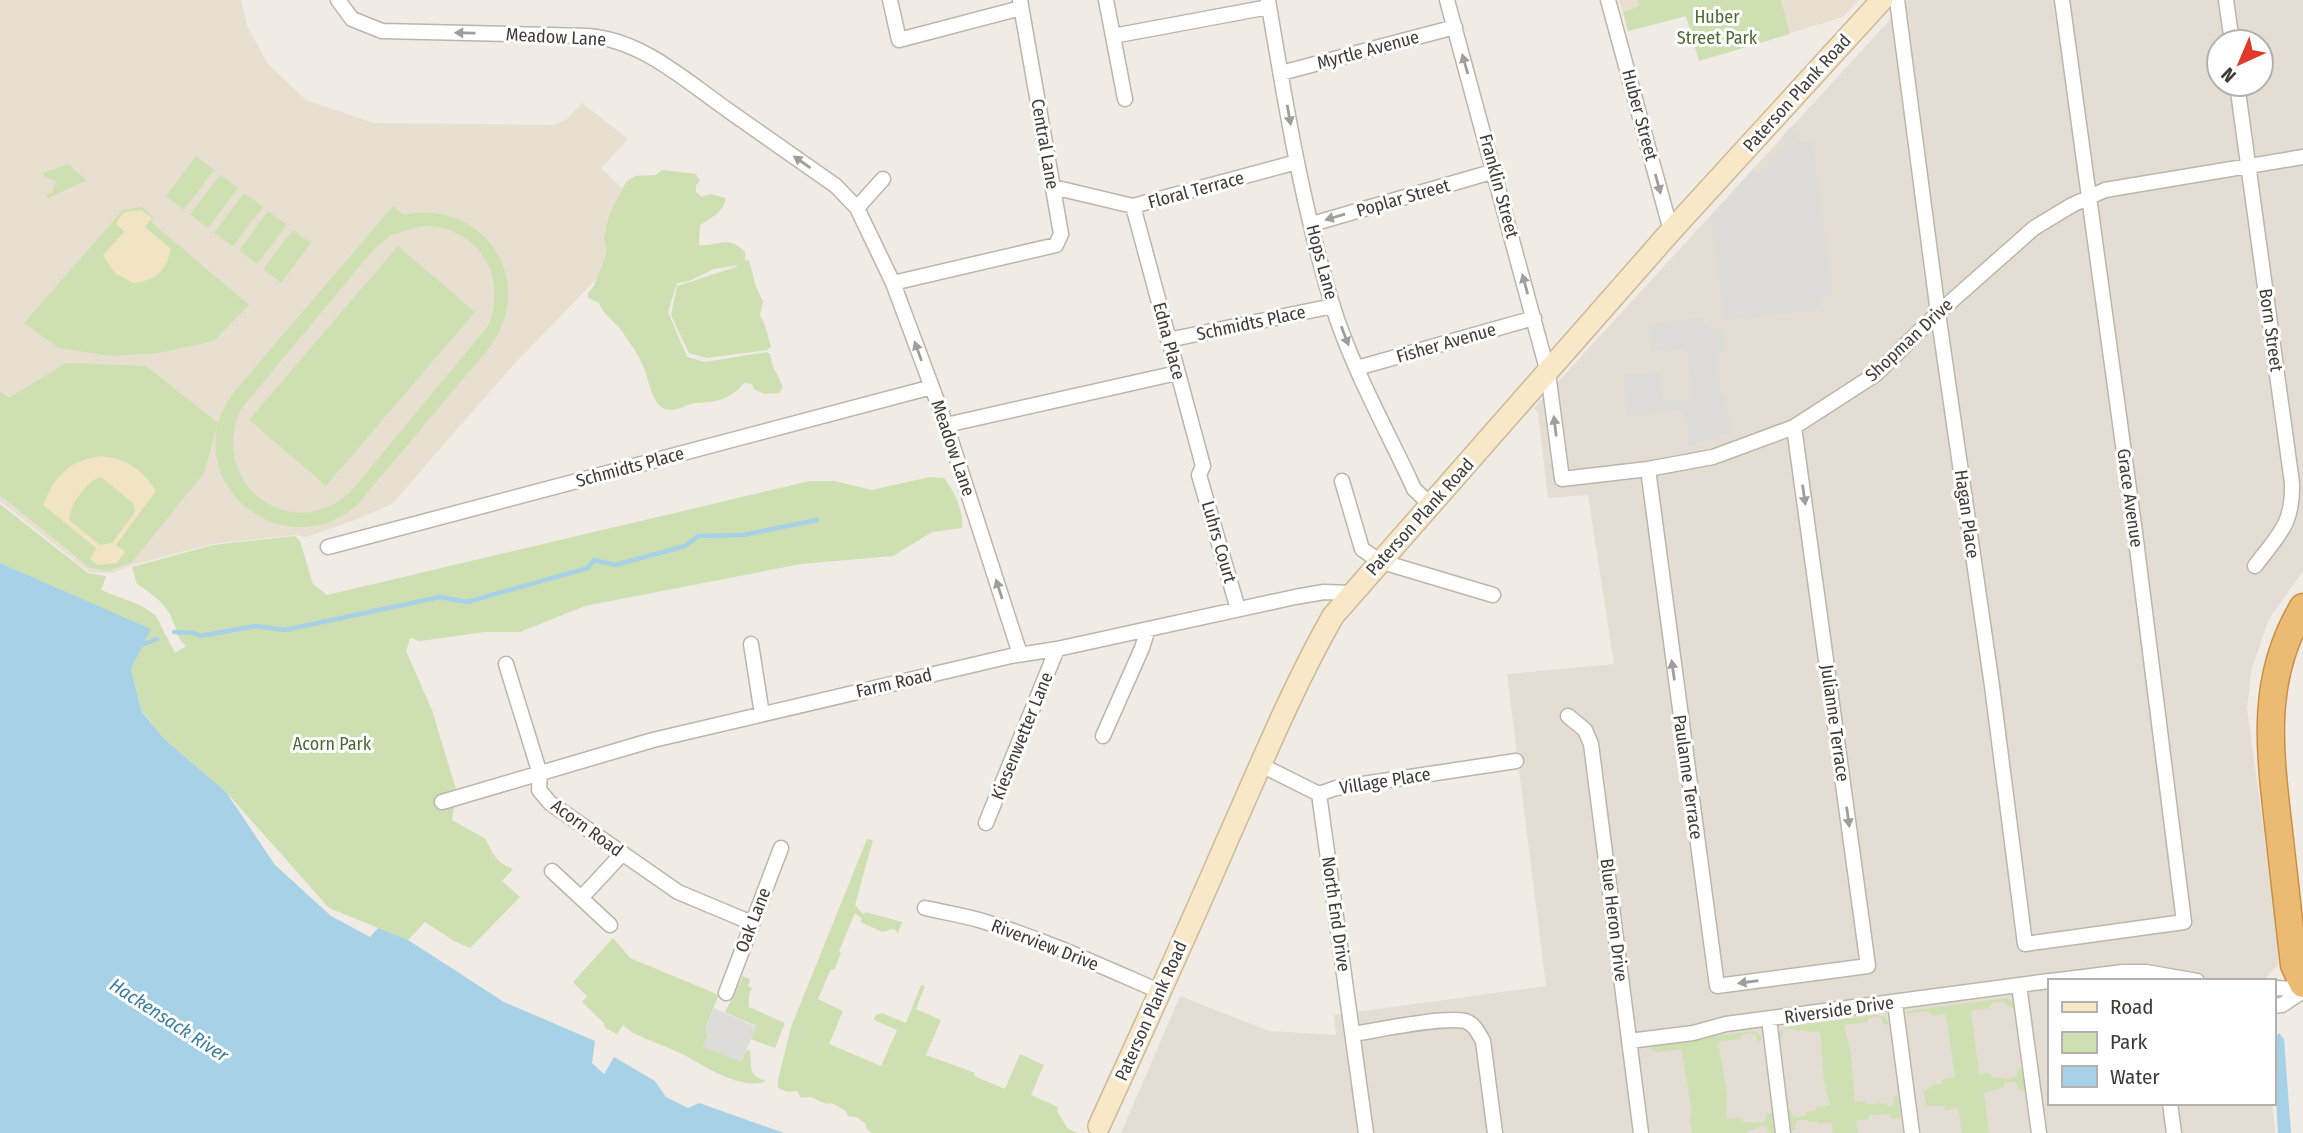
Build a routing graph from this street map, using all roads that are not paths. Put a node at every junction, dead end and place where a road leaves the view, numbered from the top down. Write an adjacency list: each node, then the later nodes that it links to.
1 (338, 0): 26 (street, Meadow Lane, one-way to 1)
2 (890, 0): 10 (street)
3 (1106, 0): 14 (street)
4 (1447, 0): 12 (street, Franklin Street)
5 (1608, 0): 28 (street, Huber Street, one-way to 28)
6 (1882, 0): 28 (street, Paterson Plank Road)
7 (1897, 0): 31 (street, Hagan Place)
8 (2062, 0): 24 (street, Grace Avenue)
9 (2226, 0): 13 (street)
10 (1020, 4): 23 (street, Central Lane)
11 (1269, 4): 14 (street); 15 (street, Hops Lane)
12 (1455, 27): 15 (street, Myrtle Avenue); 21 (street, Franklin Street, one-way to 12)
13 (2230, 28)
14 (1113, 36): 17 (street)
15 (1281, 73): 19 (street, Hops Lane, one-way to 19)
16 (2239, 98): 20 (street, Born Street)
17 (1125, 99)
18 (2303, 157): 20 (street, Shopman Drive)
19 (1297, 162): 25 (street, Floral Terrace); 27 (street, Hops Lane)
20 (2248, 165): 24 (street, Shopman Drive); 46 (street, Born Street)
21 (1495, 171): 27 (street, Poplar Street, one-way to 27); 32 (street, Franklin Street, one-way to 21)
22 (883, 179): 26 (street)
23 (1053, 187): 25 (street, Floral Terrace); 29 (street, Central Lane)
24 (2090, 196): 31 (street, Shopman Drive); 76 (street, Grace Avenue)
25 (1133, 206): 33 (street, Edna Place)
26 (857, 208): 29 (street, Meadow Lane)
27 (1311, 224): 30 (street, Hops Lane)
28 (1671, 231): 36 (street, Paterson Plank Road)
29 (893, 283): 37 (street, Meadow Lane, one-way to 29)
30 (1333, 306): 33 (street, Schmidts Place); 34 (street, Hops Lane, one-way to 34)
31 (1938, 313): 39 (street, Shopman Drive); 76 (street, Hagan Place)
32 (1534, 318): 34 (street, Fisher Avenue); 36 (street, Franklin Street)
33 (1168, 340): 35 (street, Edna Place)
34 (1357, 368): 43 (street, Hops Lane)
35 (1177, 373): 38 (street); 41 (street, Edna Place)
36 (1548, 373): 40 (street, Shopman Drive, one-way to 36); 43 (street, Paterson Plank Road)
37 (932, 387): 38 (street, Meadow Lane); 44 (street, Schmidts Place)
38 (946, 425): 55 (street, Meadow Lane, one-way to 38)
39 (1794, 427): 40 (street, Shopman Drive); 77 (street, Julianne Terrace, one-way to 77)
40 (1648, 469): 77 (street, Paulanne Terrace, one-way to 40)
41 (1199, 475): 50 (street, Luhrs Court)
42 (1342, 481): 45 (street)
43 (1431, 505): 45 (street, Paterson Plank Road)
44 (328, 547)
45 (1380, 561): 47 (street, Paterson Plank Road); 48 (street)
46 (2255, 566)
47 (1352, 593): 50 (street, Farm Road); 61 (street, Paterson Plank Road)
48 (1493, 595)
49 (2303, 607): 84 (highway)
50 (1238, 609): 51 (street, Farm Road)
51 (1148, 629): 54 (street, Farm Road); 59 (street)
52 (751, 644): 57 (street)
53 (2303, 645): 68 (highway)
54 (1058, 649): 55 (street, Farm Road); 65 (street, Kiesenwetter Lane)
55 (1020, 654): 57 (street, Farm Road)
56 (506, 664): 62 (street, Acorn Road)
57 (762, 714): 62 (street, Farm Road)
58 (1568, 716): 91 (street, Blue Heron Drive)
59 (1103, 736)
60 (1516, 761): 63 (street, Village Place)
61 (1261, 765): 63 (street, Village Place); 85 (street, Paterson Plank Road)
62 (540, 774): 64 (street, Farm Road); 67 (street, Acorn Road)
63 (1320, 794): 90 (street, North End Drive)
64 (442, 802)
65 (986, 823)
66 (781, 848): 74 (street, Oak Lane)
67 (622, 854): 71 (street); 74 (street, Acorn Road)
68 (2298, 866): 70 (highway); 72 (highway)
69 (552, 871): 71 (street)
70 (2303, 892)
71 (581, 898): 75 (street)
72 (2303, 902)
73 (925, 908): 85 (street, Riverview Drive)
74 (752, 923): 86 (street, Oak Lane)
75 (610, 925)
76 (2109, 932)
77 (1815, 973)
78 (2066, 979): 79 (street, Riverside Drive)
79 (2166, 979): 80 (street, Riverside Drive)
80 (2192, 979)
81 (2048, 981): 82 (street, Riverside Drive)
82 (2019, 985): 87 (street, Riverside Drive); 99 (street)
83 (2275, 988): 84 (street)
84 (2303, 988): 88 (street)
85 (1161, 992): 93 (street, Paterson Plank Road)
86 (726, 993)
87 (1895, 1003): 89 (street, Riverside Drive); 98 (street)
88 (2275, 1006)
89 (1769, 1019): 91 (street, Riverside Drive); 97 (street)
90 (1353, 1034): 94 (street, North End Drive); 95 (street)
91 (1629, 1041): 96 (street, Blue Heron Drive)
92 (2170, 1105): 100 (street)
93 (1099, 1126)
94 (1366, 1133)
95 (1495, 1133)
96 (1641, 1133)
97 (1783, 1133)
98 (1912, 1133)
99 (2039, 1133)
100 (2174, 1133)

